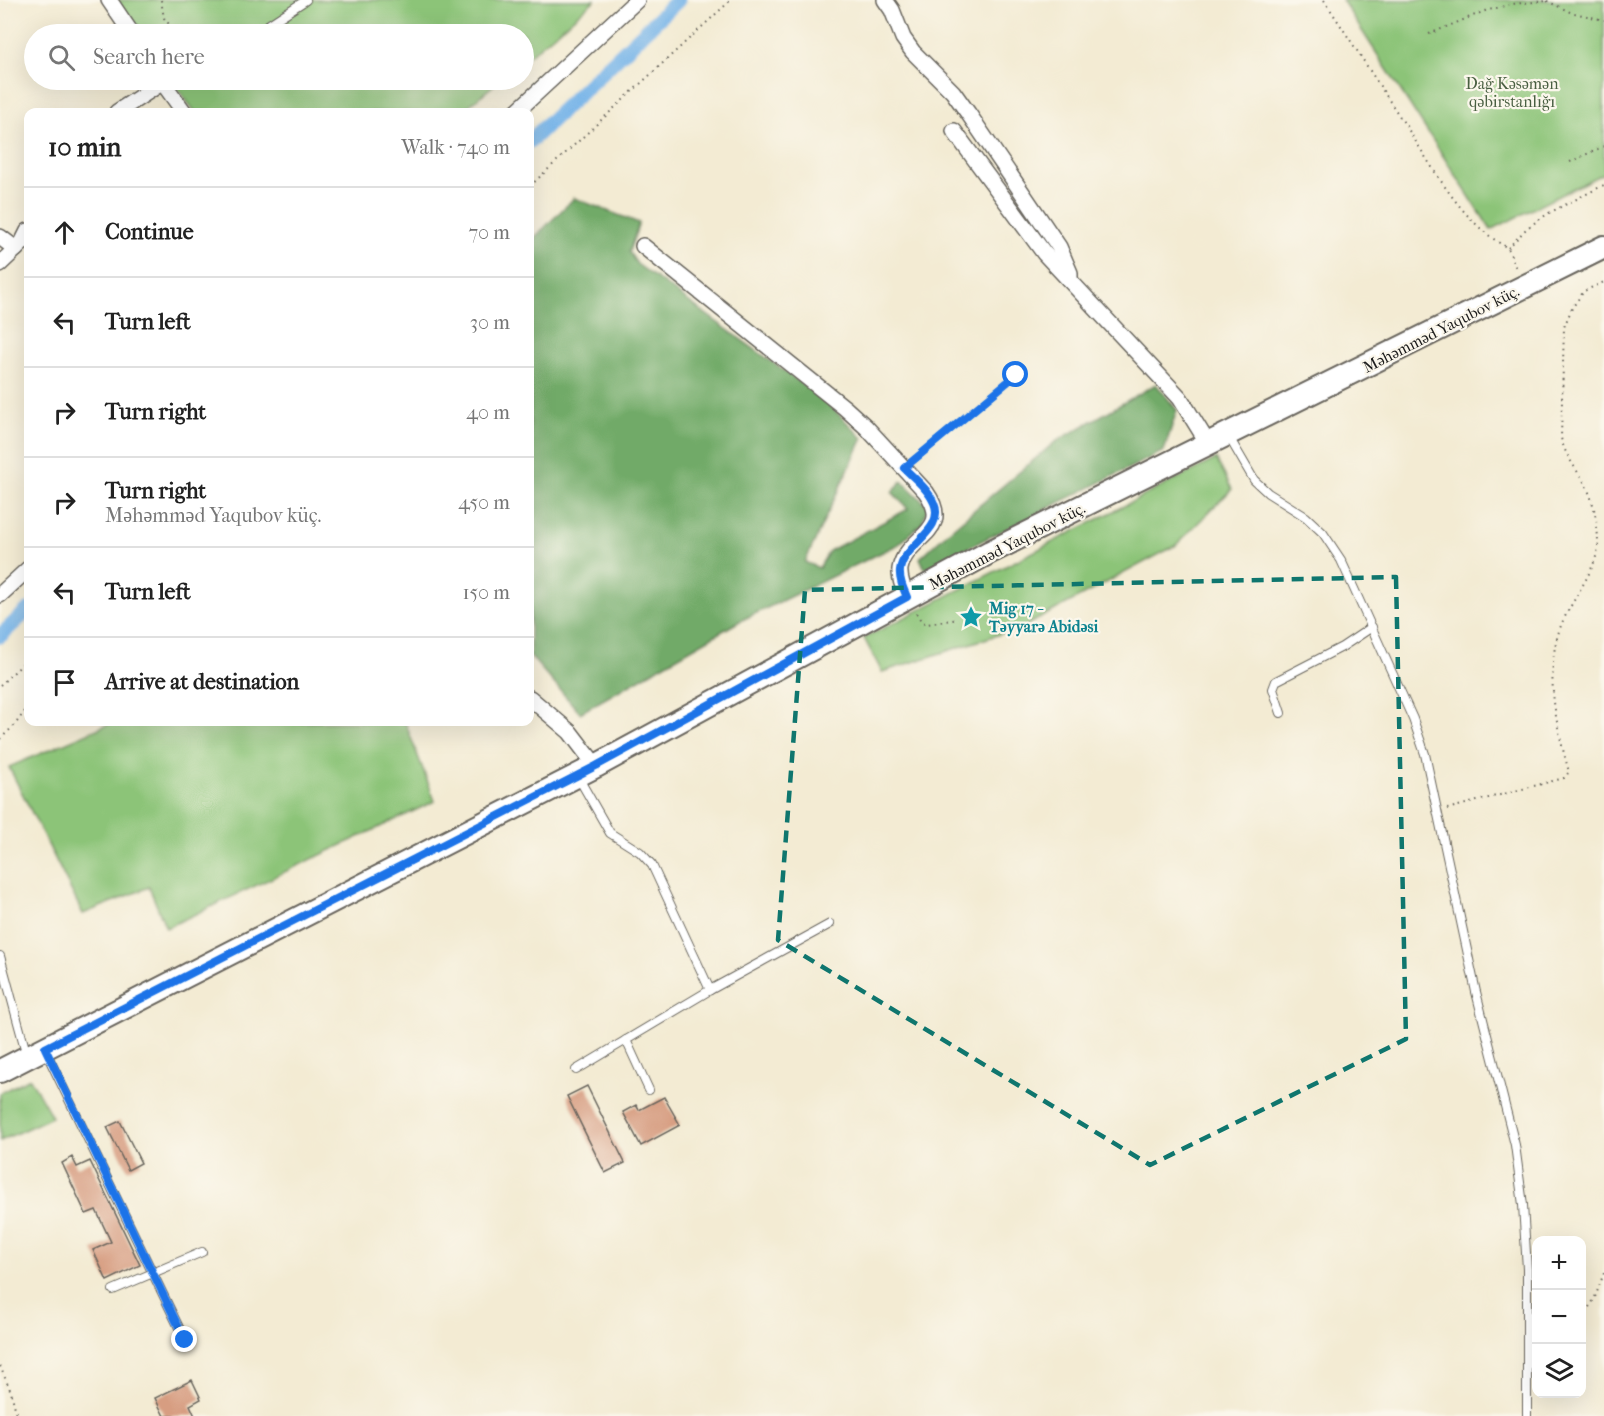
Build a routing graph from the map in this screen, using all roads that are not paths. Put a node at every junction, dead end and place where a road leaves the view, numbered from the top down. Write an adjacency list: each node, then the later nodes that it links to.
1 (109, 0): 5 (street)
2 (306, 0): 6 (lane)
3 (637, 0): 11 (street)
4 (885, 0): 19 (street)
5 (125, 24)
6 (269, 24)
7 (149, 90): 9 (street)
8 (170, 90): 10 (street)
9 (123, 108)
10 (182, 108)
11 (520, 108)
12 (954, 131): 19 (street)
13 (0, 237): 17 (street)
14 (24, 239): 17 (street)
15 (643, 246): 23 (street)
16 (1604, 248): 20 (main road, Məhəmməd Yaqubov küç.)
17 (16, 249): 18 (street)
18 (0, 264)
19 (1071, 283): 20 (street)
20 (1219, 440): 23 (main road, Məhəmməd Yaqubov küç.); 24 (lane)
21 (24, 573): 22 (street)
22 (0, 595)
23 (907, 597): 27 (main road, Məhəmməd Yaqubov küç.)
24 (1372, 627): 26 (lane); 40 (lane)
25 (534, 701): 27 (street)
26 (1281, 713)
27 (586, 771): 30 (lane); 32 (main road, Məhəmməd Yaqubov küç.)
28 (830, 924): 30 (lane)
29 (0, 956): 32 (lane)
30 (710, 990): 31 (lane)
31 (626, 1040): 33 (lane); 35 (lane)
32 (36, 1053): 34 (main road, Məhəmməd Yaqubov küç.); 37 (lane)
33 (576, 1070)
34 (0, 1071)
35 (649, 1090)
36 (202, 1252): 37 (lane)
37 (153, 1273): 38 (lane); 39 (lane)
38 (113, 1290)
39 (185, 1340)
40 (1527, 1416)

